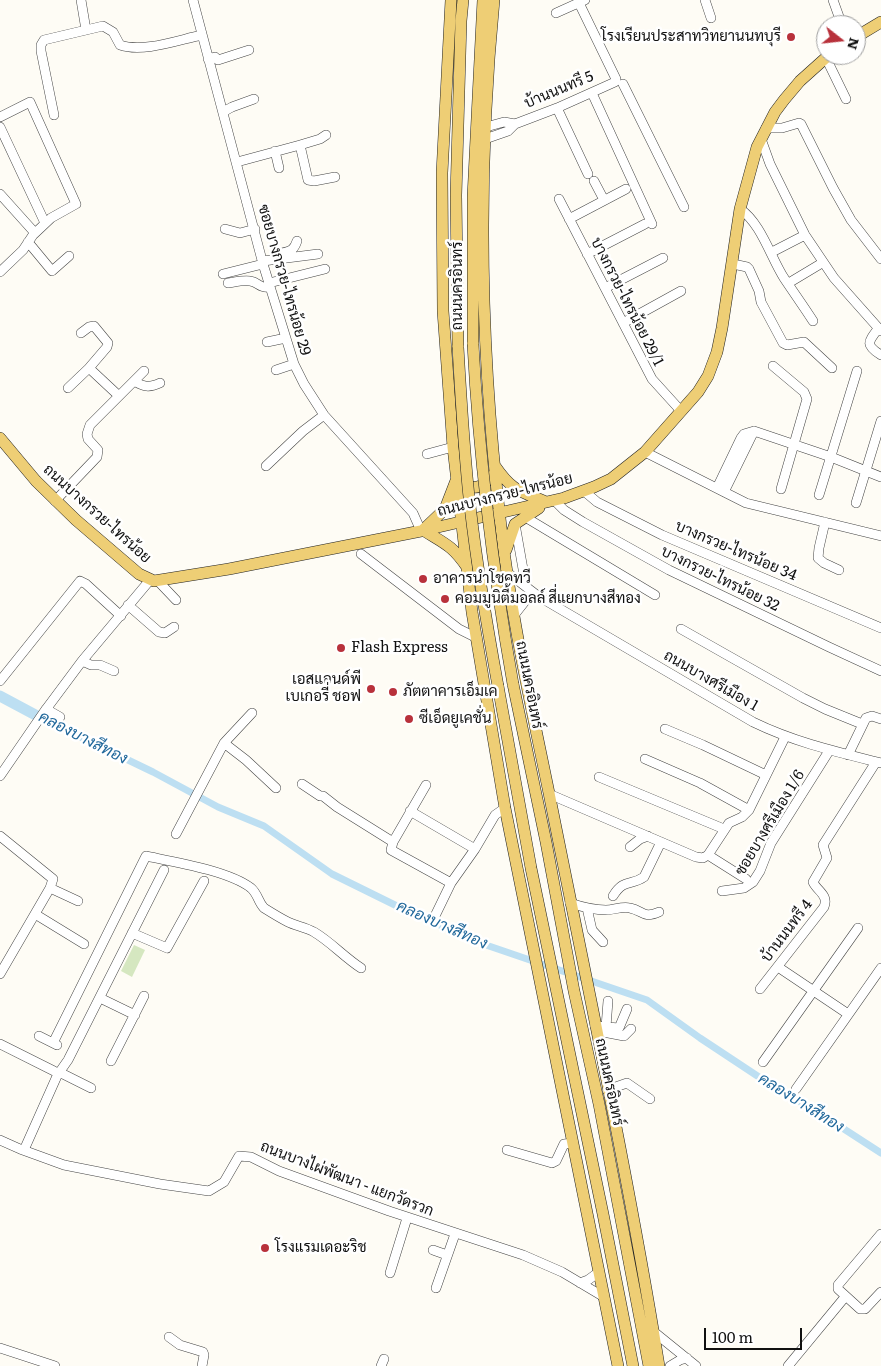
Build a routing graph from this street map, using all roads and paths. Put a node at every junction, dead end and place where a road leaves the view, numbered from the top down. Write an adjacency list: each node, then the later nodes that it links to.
1 (81, 0): 14 (street)
2 (192, 0): 16 (street, ซอยบางกรวย-ไทรน้อย 29)
3 (451, 0): 69 (main road, ถนนนครอินทร์)
4 (463, 0): 42 (main road, ถนนนครอินทร์)
5 (483, 0): 43 (main road, ถนนนครอินทร์)
6 (494, 0): 31 (main road, ถนนนครอินทร์)
7 (705, 0): 12 (street)
8 (833, 0): 11 (street)
9 (582, 1): 10 (street); 21 (street)
10 (556, 13)
11 (838, 15)
12 (711, 18)
13 (881, 22): 15 (main road)
14 (86, 30): 16 (street); 27 (street)
15 (866, 31)
16 (202, 35): 18 (street, ซอยบางกรวย-ไทรน้อย 29)
17 (249, 50): 18 (street)
18 (208, 60): 26 (street, ซอยบางกรวย-ไทรน้อย 29)
19 (818, 65): 32 (main road, ถนนบางกรวย-ไทรน้อย)
20 (832, 65): 24 (street)
21 (618, 82): 22 (street, บ้านนนทรี 5); 46 (street)
22 (592, 93): 25 (street, บ้านนนทรี 5); 58 (street)
23 (254, 99): 26 (street)
24 (846, 99)
25 (557, 108): 29 (street, บ้านนนทรี 5); 45 (street)
26 (223, 112): 37 (street, ซอยบางกรวย-ไทรน้อย 29)
27 (54, 115)
28 (0, 117): 49 (street)
29 (515, 124): 31 (street, บ้านนนทรี 5); 34 (street, บ้านนนทรี 5)
30 (0, 126): 49 (street)
31 (486, 127): 34 (main road, ถนนนครอินทร์)
32 (764, 133): 47 (main road, ถนนบางกรวย-ไทรน้อย); 53 (street); 61 (street)
33 (326, 135): 35 (street)
34 (485, 139): 65 (main road, ถนนนครอินทร์)
35 (300, 145): 36 (street); 39 (street)
36 (275, 152): 37 (street); 38 (street)
37 (237, 162): 51 (street, ซอยบางกรวย-ไทรน้อย 29)
38 (279, 168)
39 (336, 177)
40 (626, 189): 45 (street)
41 (0, 194): 52 (street)
42 (456, 195): 69 (main road); 173 (main road, ถนนนครอินทร์, bridge)
43 (473, 197): 65 (main road); 214 (main road, ถนนนครอินทร์, bridge)
44 (559, 199): 48 (street, บางกรวย-ไทรน้อย 29/1)
45 (604, 200): 48 (street)
46 (684, 207)
47 (740, 209): 64 (main road, ถนนบางกรวย-ไทรน้อย); 75 (street)
48 (569, 220): 58 (street, บางกรวย-ไทรน้อย 29/1)
49 (45, 223): 52 (street)
50 (225, 229): 51 (street)
51 (254, 230): 62 (street, ซอยบางกรวย-ไทรน้อย 29)
52 (35, 233): 55 (street)
53 (805, 235): 56 (street); 63 (street)
54 (297, 241): 62 (street)
55 (28, 242): 59 (street); 67 (street)
56 (774, 251)
57 (318, 254): 62 (street)
58 (587, 254): 73 (street, บางกรวย-ไทรน้อย 29/1)
59 (69, 256)
60 (663, 258): 73 (street)
61 (881, 259)
62 (263, 260): 68 (street); 72 (street, ซอยบางกรวย-ไทรน้อย 29)
63 (822, 263): 70 (street); 77 (street)
64 (733, 264): 85 (street); 93 (main road, ถนนบางกรวย-ไทรน้อย)
65 (482, 266): 102 (main road, ถนนนครอินทร์)
66 (325, 269): 72 (street)
67 (0, 271)
68 (223, 274)
69 (442, 276): 98 (main road, ถนนนครอินทร์)
70 (792, 281)
71 (228, 283): 72 (street)
72 (270, 285): 79 (street, ซอยบางกรวย-ไทรน้อย 29)
73 (605, 288): 76 (street, บางกรวย-ไทรน้อย 29/1)
74 (680, 291): 76 (street)
75 (813, 321)
76 (623, 323): 93 (street, บางกรวย-ไทรน้อย 29/1)
77 (879, 330): 81 (street)
78 (81, 333): 84 (street)
79 (286, 338): 80 (street); 82 (street, ซอยบางกรวย-ไทรน้อย 29)
80 (268, 342)
81 (881, 354)
82 (294, 364): 87 (street); 94 (street, ซอยบางกรวย-ไทรน้อย 29)
83 (774, 366): 97 (street)
84 (88, 368): 91 (street); 92 (street)
85 (832, 368)
86 (144, 370): 89 (street)
87 (276, 370)
88 (856, 371): 101 (street)
89 (134, 380): 90 (street); 92 (street)
90 (160, 383)
91 (68, 388)
92 (119, 396): 111 (street)
93 (681, 411): 99 (main road, ถนนบางกรวย-ไทรน้อย)
94 (324, 415): 103 (street); 118 (street, ซอยบางกรวย-ไทรน้อย 29)
95 (881, 421): 104 (street)
96 (0, 438): 111 (main road, ถนนบางกรวย-ไทรน้อย)
97 (794, 445): 101 (street); 107 (street); 108 (street)
98 (453, 447): 100 (street); 106 (main road, ถนนนครอินทร์)
99 (645, 452): 108 (street); 109 (main road, ถนนบางกรวย-ไทรน้อย)
100 (427, 454)
101 (830, 457): 104 (street); 110 (street)
102 (494, 464): 106 (main road); 112 (main road); 114 (main road, ถนนนครอินทร์)
103 (266, 466)
104 (866, 471): 105 (street); 113 (street)
105 (881, 477)
106 (457, 478): 116 (main road, ถนนนครอินทร์); 118 (main road)
107 (782, 489)
108 (721, 490): 117 (street)
109 (584, 491): 112 (main road, ถนนบางกรวย-ไทรน้อย); 134 (street, บางกรวย-ไทรน้อย 34)
110 (820, 495)
111 (55, 501): 125 (main road, ถนนบางกรวย-ไทรน้อย)
112 (550, 501): 114 (main road, ถนนบางกรวย-ไทรน้อย); 115 (main road); 139 (street, บางกรวย-ไทรน้อย 32)
113 (856, 503)
114 (500, 514): 116 (main road, ถนนบางกรวย-ไทรน้อย); 121 (main road, ถนนนครอินทร์)
115 (520, 520): 121 (main road); 126 (street); 127 (street)
116 (462, 522): 118 (main road, ถนนบางกรวย-ไทรน้อย); 122 (main road, ถนนนครอินทร์)
117 (825, 522): 119 (street); 123 (street)
118 (422, 530): 122 (main road); 125 (main road, ถนนบางกรวย-ไทรน้อย)
119 (881, 536)
120 (361, 554): 136 (street)
121 (505, 558): 122 (main road); 124 (main road, ถนนนครอินทร์)
122 (468, 569): 136 (main road, ถนนนครอินทร์)
123 (839, 570)
124 (508, 573): 126 (street, ถนนบางศรีเมือง 1); 131 (main road, ถนนนครอินทร์)
125 (154, 580): 129 (street); 130 (street)
126 (526, 586): 128 (street, ถนนบางศรีเมือง 1)
127 (655, 595)
128 (538, 596): 131 (street); 147 (street, ถนนบางศรีเมือง 1)
129 (176, 600)
130 (128, 605): 132 (street); 133 (street)
131 (515, 614): 160 (main road, ถนนนครอินทร์)
132 (121, 616): 137 (street); 140 (street)
133 (174, 627)
134 (881, 628)
135 (681, 629): 145 (street)
136 (477, 638): 156 (main road, ถนนนครอินทร์)
137 (82, 661): 138 (street); 141 (street)
138 (114, 671)
139 (881, 671)
140 (0, 680)
141 (45, 710): 143 (street); 154 (street)
142 (252, 713): 148 (street)
143 (60, 717)
144 (881, 719): 145 (street)
145 (862, 724): 150 (street)
146 (665, 729): 153 (street)
147 (785, 736): 149 (street, ถนนบางศรีเมือง 1); 153 (street)
148 (224, 743): 159 (street); 165 (street)
149 (829, 751): 150 (street, ถนนบางศรีเมือง 1); 179 (street, ซอยบางศรีเมือง 1/6)
150 (848, 755): 152 (street, ถนนบางศรีเมือง 1)
151 (645, 759): 162 (street)
152 (879, 762): 191 (street, บ้านนนทรี 4)
153 (766, 775): 162 (street)
154 (0, 776)
155 (599, 777): 164 (street)
156 (500, 779): 161 (main road, ถนนนครอินทร์); 173 (main road)
157 (302, 784): 168 (street)
158 (426, 785): 163 (street)
159 (276, 788)
160 (549, 794): 167 (street); 182 (main road, ถนนนครอินทร์)
161 (505, 808): 171 (street); 216 (main road, ถนนนครอินทร์)
162 (749, 810): 164 (street)
163 (410, 811): 168 (street); 171 (street)
164 (724, 829): 172 (street)
165 (176, 834)
166 (0, 836): 178 (street)
167 (648, 836): 169 (street); 170 (street)
168 (392, 842): 177 (street)
169 (661, 842): 172 (street); 180 (street)
170 (630, 847)
171 (475, 849): 177 (street)
172 (707, 856): 175 (street)
173 (531, 868): 239 (main road, ถนนนครอินทร์)
174 (164, 870): 188 (street)
175 (746, 879)
176 (204, 881): 188 (street)
177 (451, 883): 186 (street)
178 (50, 888): 181 (street); 185 (street)
179 (722, 892)
180 (613, 896)
181 (78, 901)
182 (570, 903): 183 (street); 203 (main road, ถนนนครอินทร์)
183 (586, 908): 184 (street); 189 (street)
184 (659, 912)
185 (35, 914): 190 (street); 194 (street)
186 (434, 918)
187 (858, 928): 196 (street)
188 (132, 933): 198 (street)
189 (603, 942)
190 (84, 944)
191 (778, 967): 195 (street, บ้านนนทรี 4); 196 (street)
192 (361, 968): 205 (street)
193 (881, 968): 202 (street)
194 (0, 974)
195 (760, 989)
196 (813, 991): 202 (street); 208 (street)
197 (144, 996): 201 (street)
198 (100, 998): 201 (street); 209 (street)
199 (608, 1001): 203 (street)
200 (626, 1009): 203 (street)
201 (135, 1014): 207 (street)
202 (848, 1014): 211 (street)
203 (599, 1028): 204 (street); 212 (main road, ถนนนครอินทร์)
204 (631, 1029)
205 (39, 1036)
206 (0, 1044): 209 (street)
207 (111, 1061)
208 (763, 1062)
209 (58, 1072): 210 (street); 217 (street)
210 (91, 1088)
211 (796, 1089)
212 (608, 1090): 213 (street); 219 (main road, ถนนนครอินทร์)
213 (650, 1099)
214 (599, 1104): 219 (main road); 240 (main road, ถนนนครอินทร์)
215 (0, 1140): 217 (street, ถนนบางไผ่พัฒนา - แยกวัดรวก)
216 (573, 1143): 218 (street); 225 (main road, ถนนนครอินทร์)
217 (24, 1150): 220 (street, ถนนบางไผ่พัฒนา - แยกวัดรวก)
218 (507, 1150)
219 (623, 1162): 232 (main road, ถนนนครอินทร์)
220 (408, 1218): 221 (street, ถนนบางไผ่พัฒนา - แยกวัดรวก); 226 (street)
221 (455, 1234): 224 (street); 227 (street, ถนนบางไผ่พัฒนา - แยกวัดรวก)
222 (881, 1234): 231 (street)
223 (432, 1250): 224 (street)
224 (447, 1255): 228 (street)
225 (599, 1272): 227 (street); 230 (main road, ถนนนครอินทร์)
226 (390, 1273)
227 (580, 1283): 230 (street, ถนนบางไผ่พัฒนา - แยกวัดรวก)
228 (436, 1288)
229 (881, 1292): 231 (street)
230 (604, 1297): 238 (main road, ถนนนครอินทร์)
231 (845, 1297): 244 (street)
232 (654, 1332): 235 (street); 241 (main road, ถนนนครอินทร์)
233 (168, 1337): 237 (street)
234 (0, 1348): 236 (street)
235 (687, 1358): 242 (street); 243 (street)
236 (55, 1366)
237 (202, 1366)
238 (618, 1366)
239 (633, 1366)
240 (649, 1366)
241 (659, 1366)
242 (670, 1366)
243 (696, 1366)
244 (788, 1366)

